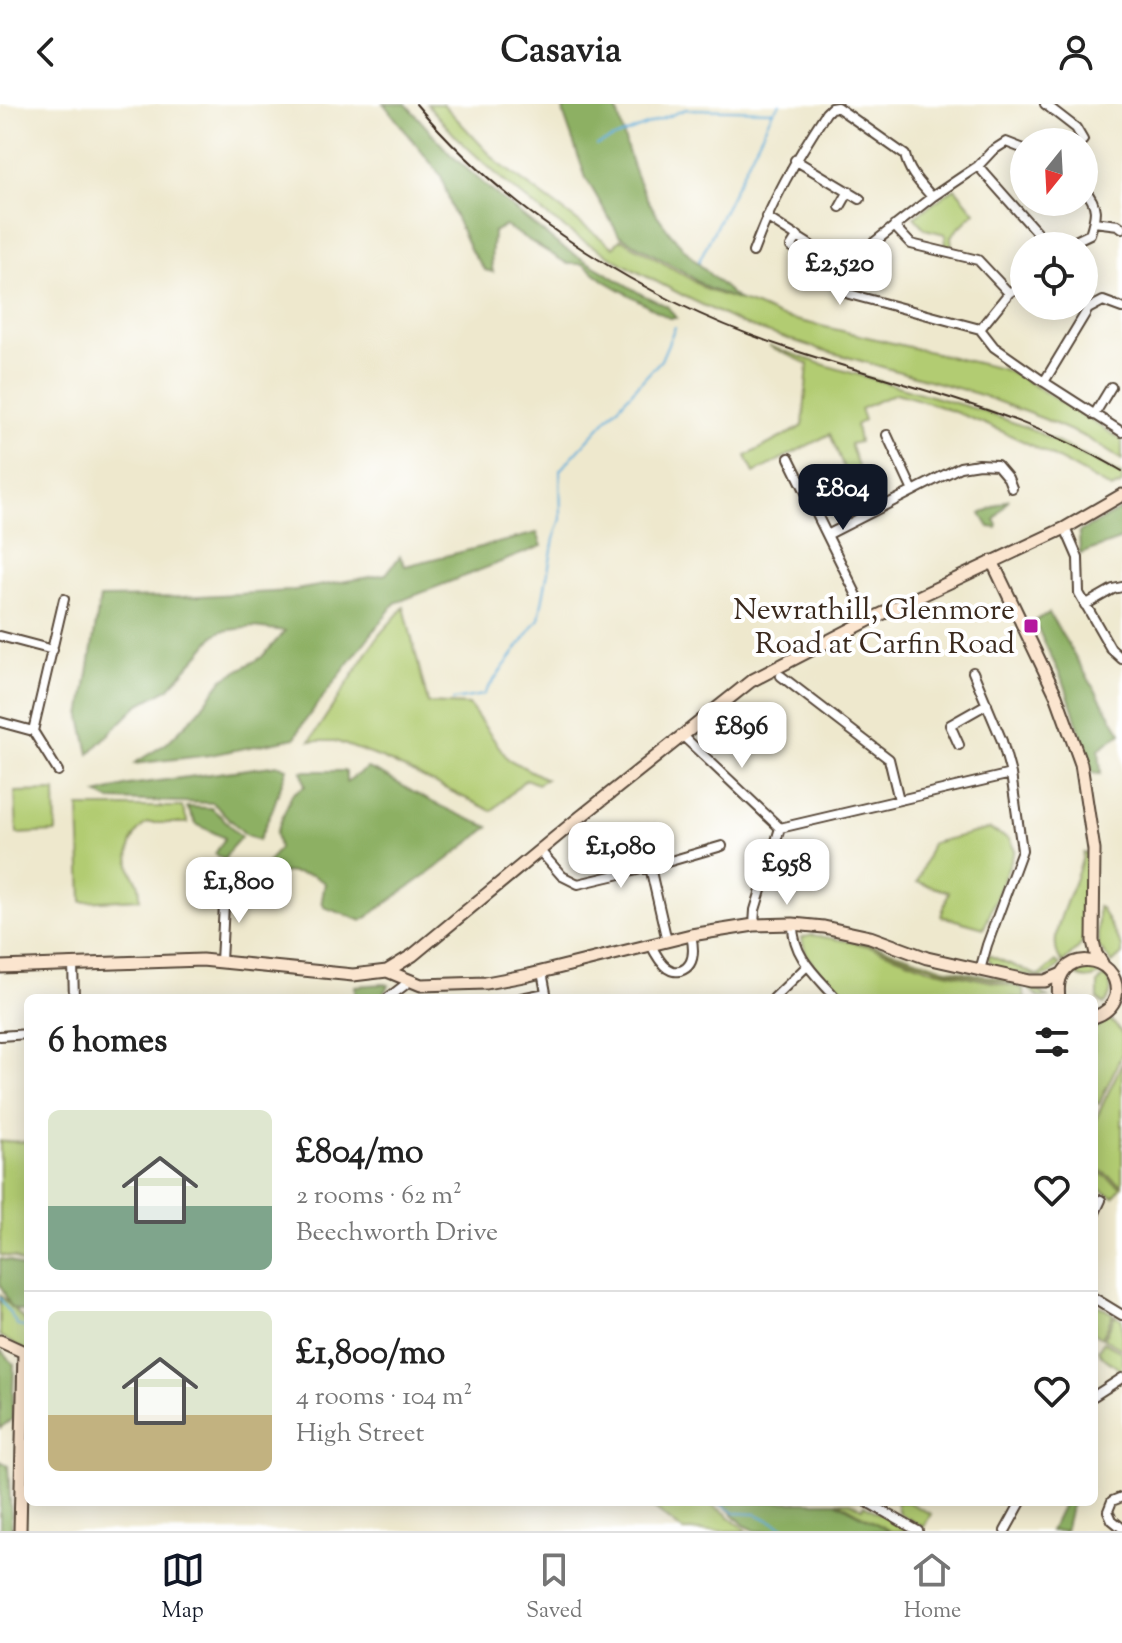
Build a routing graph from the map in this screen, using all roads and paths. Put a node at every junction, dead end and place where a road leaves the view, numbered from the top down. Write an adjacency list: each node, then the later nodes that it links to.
1 (1045, 104): 2 (street)
2 (1076, 128)
3 (1010, 144): 5 (street)
4 (795, 160): 6 (street); 7 (street); 11 (street)
5 (978, 166): 7 (street); 15 (street)
6 (849, 191): 8 (street); 9 (street)
7 (932, 197): 13 (street)
8 (860, 199)
9 (840, 207)
10 (1096, 216): 12 (street)
11 (766, 217): 17 (street); 20 (street)
12 (1094, 222): 14 (street); 16 (street)
13 (894, 226): 21 (street); 23 (street)
14 (1122, 228)
15 (1037, 232)
16 (1091, 232)
17 (798, 236): 18 (street); 19 (street)
18 (810, 245)
19 (791, 247)
20 (753, 252)
21 (1009, 293): 23 (street)
22 (1122, 308): 24 (street)
23 (980, 329): 24 (street)
24 (1044, 382): 26 (street)
25 (1111, 387): 26 (street)
26 (1094, 415): 27 (street)
27 (1122, 432)
28 (887, 435): 31 (street)
29 (789, 458): 34 (street)
30 (1012, 488): 31 (street)
31 (913, 491): 34 (street)
32 (1122, 495): 33 (street)
33 (1065, 528): 35 (street); 38 (street)
34 (827, 535): 39 (street)
35 (992, 561): 39 (street); 60 (street)
36 (1122, 587): 38 (street)
37 (64, 599): 41 (street)
38 (1085, 605): 42 (street)
39 (869, 620): 48 (street)
40 (0, 636): 41 (street)
41 (53, 650): 47 (street)
42 (1122, 659)
43 (973, 672): 45 (street)
44 (781, 676): 52 (street)
45 (987, 704): 49 (street); 51 (street)
46 (0, 722): 47 (street)
47 (33, 731): 50 (street)
48 (682, 735): 53 (street); 55 (street)
49 (959, 745)
50 (58, 771)
51 (1011, 774): 52 (street); 70 (street)
52 (899, 800): 53 (street)
53 (780, 828): 59 (street)
54 (722, 846): 56 (street)
55 (540, 851): 56 (street); 71 (street)
56 (650, 867): 62 (street)
57 (225, 886): 64 (street)
58 (793, 924): 59 (street); 68 (street); 70 (street)
59 (754, 925): 61 (street)
60 (1093, 929): 65 (street); 66 (street)
61 (691, 935): 62 (street); 63 (street)
62 (667, 941): 63 (street)
63 (651, 945): 72 (street)
64 (221, 961): 67 (street); 71 (street)
65 (1073, 963): 66 (street); 73 (street)
66 (1102, 963): 74 (street)
67 (73, 964): 69 (street); 77 (street)
68 (807, 966): 80 (street); 81 (street)
69 (0, 967)
70 (980, 970): 76 (street)
71 (387, 971): 75 (street)
72 (542, 972): 75 (street); 79 (street)
73 (1062, 974): 76 (street); 83 (street)
74 (1118, 979): 84 (street)
75 (410, 981): 78 (street)
76 (1030, 981): 82 (street)
77 (74, 994)
78 (393, 994)
79 (546, 994)
80 (778, 994)
81 (832, 994)
82 (1052, 994)
83 (1059, 994)
84 (1117, 1001): 85 (street)
85 (1098, 1017)
86 (24, 1034): 87 (street)
87 (0, 1036)
88 (1101, 1200): 89 (street)
89 (1098, 1206)
90 (1098, 1300): 91 (street)
91 (1122, 1315)
92 (0, 1341): 99 (street)
93 (1122, 1378): 94 (street)
94 (1098, 1393)
95 (1122, 1497): 98 (street)
96 (885, 1506): 100 (street)
97 (1019, 1506): 101 (street)
98 (1122, 1528)
99 (20, 1531)
100 (918, 1531)
101 (1005, 1531)

